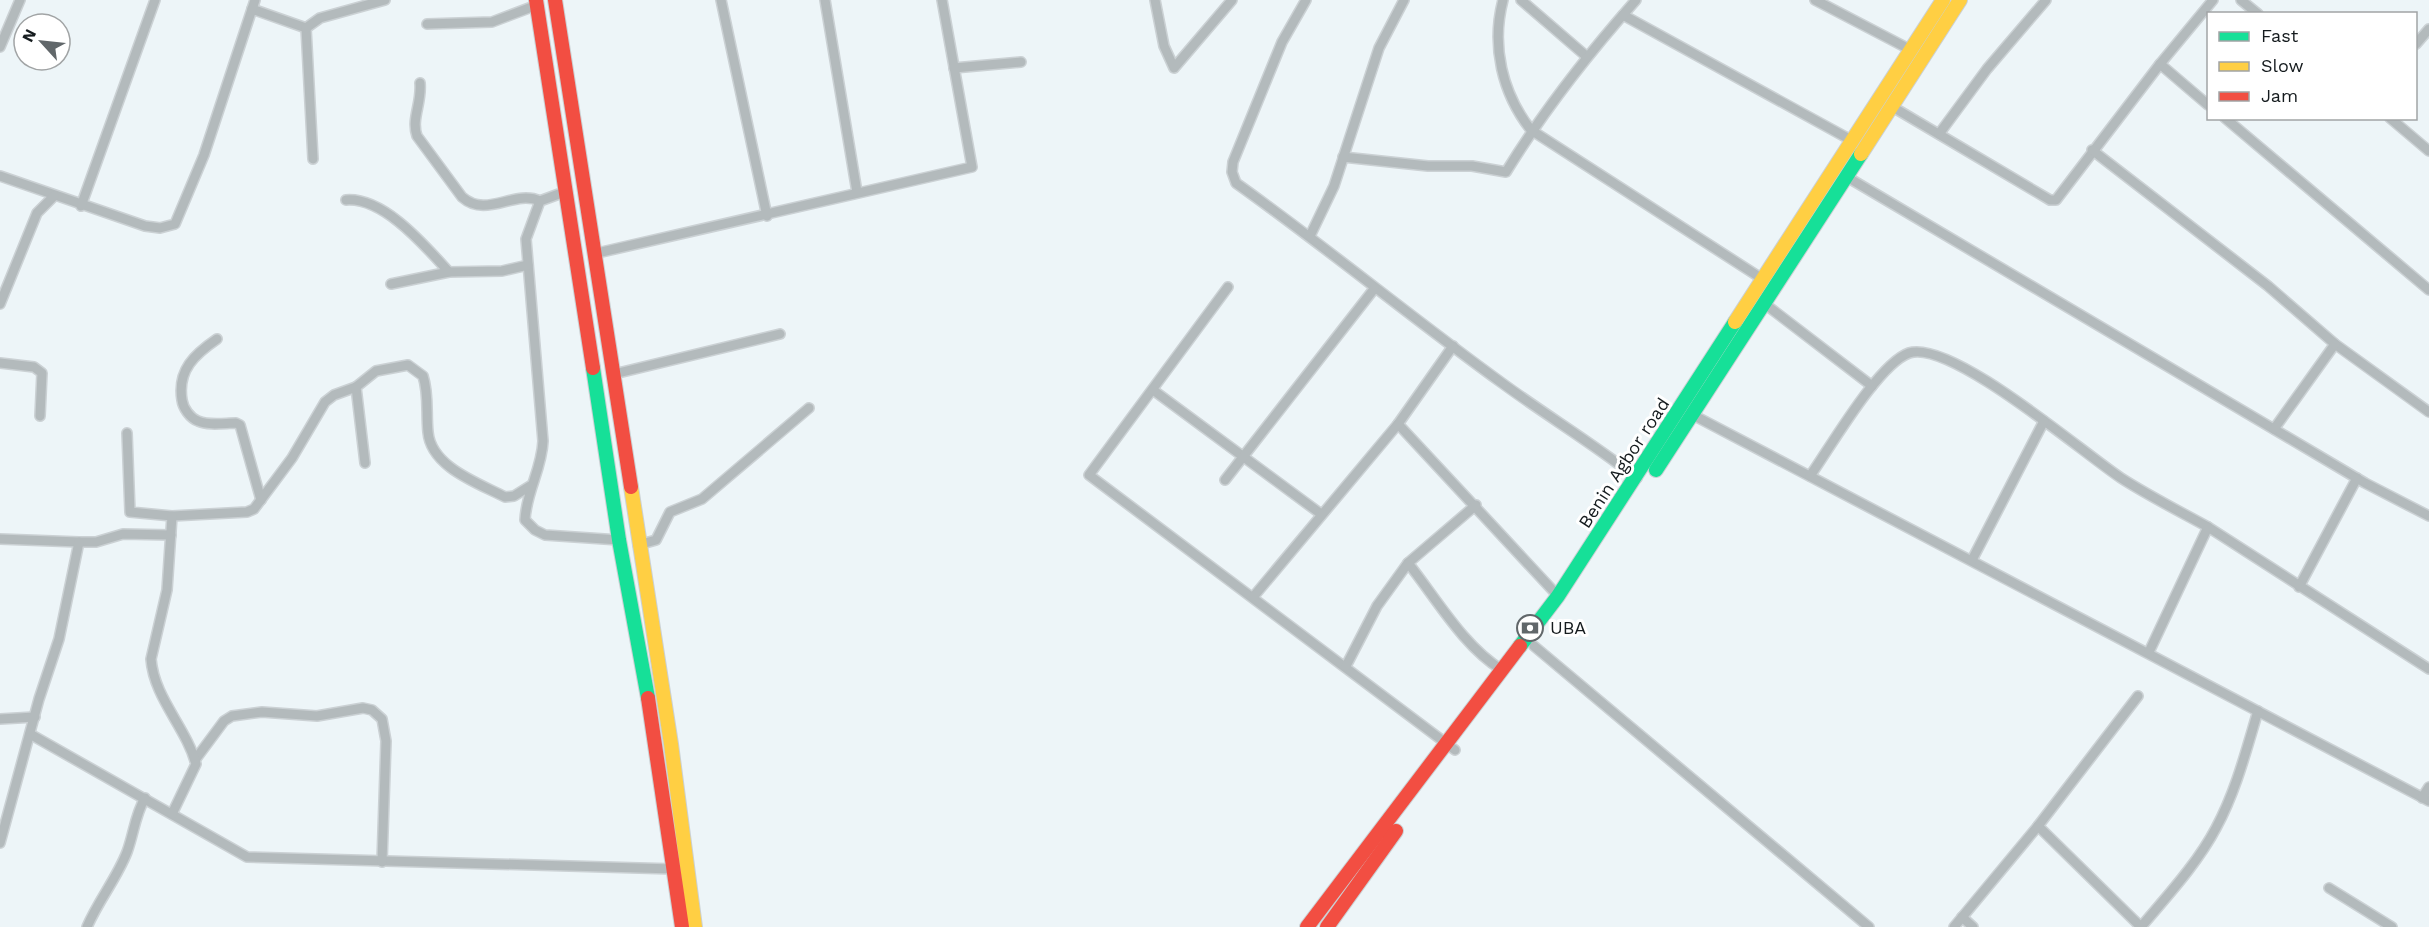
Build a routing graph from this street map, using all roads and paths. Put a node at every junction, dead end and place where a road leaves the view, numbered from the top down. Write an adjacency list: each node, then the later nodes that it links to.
1 (20, 0): 29 (street)
2 (155, 0): 54 (street)
3 (385, 0): 26 (street)
4 (555, 0): 57 (highway)
5 (721, 0): 55 (street)
6 (825, 0): 50 (street)
7 (942, 0): 34 (street)
8 (1155, 0): 9 (street)
9 (1232, 0)
10 (1306, 0): 56 (street)
11 (1404, 0): 45 (street)
12 (1503, 0): 40 (street)
13 (1521, 0): 31 (street)
14 (1636, 0): 24 (street)
15 (1815, 0): 30 (street)
16 (1943, 0): 30 (highway, Benin Agbor road)
17 (1960, 0): 37 (highway, Benin Agbor road)
18 (2046, 0): 41 (street)
19 (2213, 0): 33 (street)
20 (2241, 0): 23 (street)
21 (536, 3): 25 (street); 49 (highway)
22 (254, 4): 26 (street); 54 (street)
23 (2256, 12)
24 (1623, 15): 31 (street); 42 (street)
25 (427, 24)
26 (306, 28): 46 (street)
27 (2429, 29): 28 (street)
28 (2417, 42)
29 (0, 47)
30 (1911, 50): 42 (highway, Benin Agbor road)
31 (1586, 56): 40 (street)
32 (1021, 62): 34 (street)
33 (2160, 64): 36 (street); 43 (street)
34 (954, 68): 50 (street)
35 (420, 83): 53 (street)
36 (2207, 104)
37 (1891, 106): 41 (street); 48 (highway, Benin Agbor road)
38 (2226, 120): 64 (street)
39 (2392, 120): 44 (street)
40 (1531, 130): 45 (street); 60 (street)
41 (1939, 134): 43 (street)
42 (1851, 140): 60 (highway, Benin Agbor road)
43 (2092, 150): 69 (street)
44 (2429, 151)
45 (1344, 157): 56 (street)
46 (313, 159)
47 (0, 176): 51 (street)
48 (1847, 177): 66 (highway, Benin Agbor road); 82 (street)
49 (567, 191): 53 (street); 99 (highway)
50 (857, 192): 55 (street)
51 (54, 196): 54 (street); 65 (street)
52 (346, 200): 59 (street)
53 (540, 201): 58 (street)
54 (81, 206)
55 (766, 216): 57 (street)
56 (1310, 236): 63 (street)
57 (592, 255): 72 (highway)
58 (528, 265): 59 (street); 90 (street)
59 (449, 272): 61 (street)
60 (1764, 280): 87 (highway, Benin Agbor road)
61 (392, 284)
62 (1228, 287): 75 (street)
63 (1374, 289): 70 (street); 84 (street)
64 (2429, 290)
65 (0, 303)
66 (1765, 304): 73 (street); 78 (highway, Benin Agbor road)
67 (780, 334): 72 (street)
68 (217, 339): 91 (street)
69 (2336, 344): 77 (street); 82 (street)
70 (1453, 346): 81 (street); 87 (street)
71 (0, 363): 79 (street)
72 (614, 374): 101 (highway)
73 (1872, 386): 80 (street); 86 (street)
74 (356, 387): 85 (street); 90 (street); 91 (street)
75 (1154, 390): 84 (street); 105 (street)
76 (809, 408): 101 (street)
77 (2429, 412)
78 (1693, 415): 86 (street); 107 (highway, Benin Agbor road)
79 (40, 416)
80 (2044, 422): 96 (street); 102 (street)
81 (1398, 424): 92 (street); 93 (street)
82 (2274, 429): 88 (street)
83 (126, 433): 94 (street)
84 (1241, 456): 89 (street); 93 (street)
85 (365, 463)
86 (1810, 476): 102 (street)
87 (1637, 478): 106 (highway, Benin Agbor road)
88 (2357, 478): 95 (street); 104 (street)
89 (1225, 480)
90 (530, 486): 99 (street)
91 (261, 500): 94 (street)
92 (1476, 505): 103 (street); 106 (street)
93 (1321, 514): 105 (street)
94 (172, 516): 97 (street)
95 (2429, 516)
96 (2208, 527): 104 (street); 108 (street)
97 (171, 535): 100 (street); 118 (street)
98 (0, 539): 100 (street)
99 (619, 540): 126 (highway)
100 (79, 542): 114 (street)
101 (638, 545): 131 (highway)
102 (1972, 560): 108 (street)
103 (1408, 562): 109 (street); 111 (street)
104 (2299, 587): 110 (street)
105 (1254, 596): 109 (street)
106 (1558, 596): 111 (highway, Benin Agbor road)
107 (1534, 646): 117 (highway, Benin Agbor road); 134 (street)
108 (2149, 652): 113 (street)
109 (1346, 666): 117 (street)
110 (2429, 669)
111 (1502, 670): 117 (highway, Benin Agbor road)
112 (2138, 696): 123 (street)
113 (2258, 711): 121 (street); 137 (street)
114 (35, 717): 115 (street); 116 (street)
115 (0, 719)
116 (30, 734): 120 (street); 124 (street)
117 (1451, 746): 132 (highway, Benin Agbor road); 133 (highway, Benin Agbor road)
118 (195, 760): 122 (street); 125 (street)
119 (2429, 787): 121 (street)
120 (145, 798): 122 (street); 129 (street)
121 (2426, 799)
122 (172, 814): 125 (street)
123 (2038, 826): 128 (street); 137 (street)
124 (0, 843)
125 (382, 862): 126 (street)
126 (674, 869): 130 (highway)
127 (2329, 888): 138 (street)
128 (1962, 917): 135 (street); 136 (street)
129 (87, 927)
130 (682, 927)
131 (695, 927)
132 (1307, 927)
133 (1327, 927)
134 (1869, 927)
135 (1954, 927)
136 (1973, 927)
137 (2141, 927)
138 (2392, 927)

